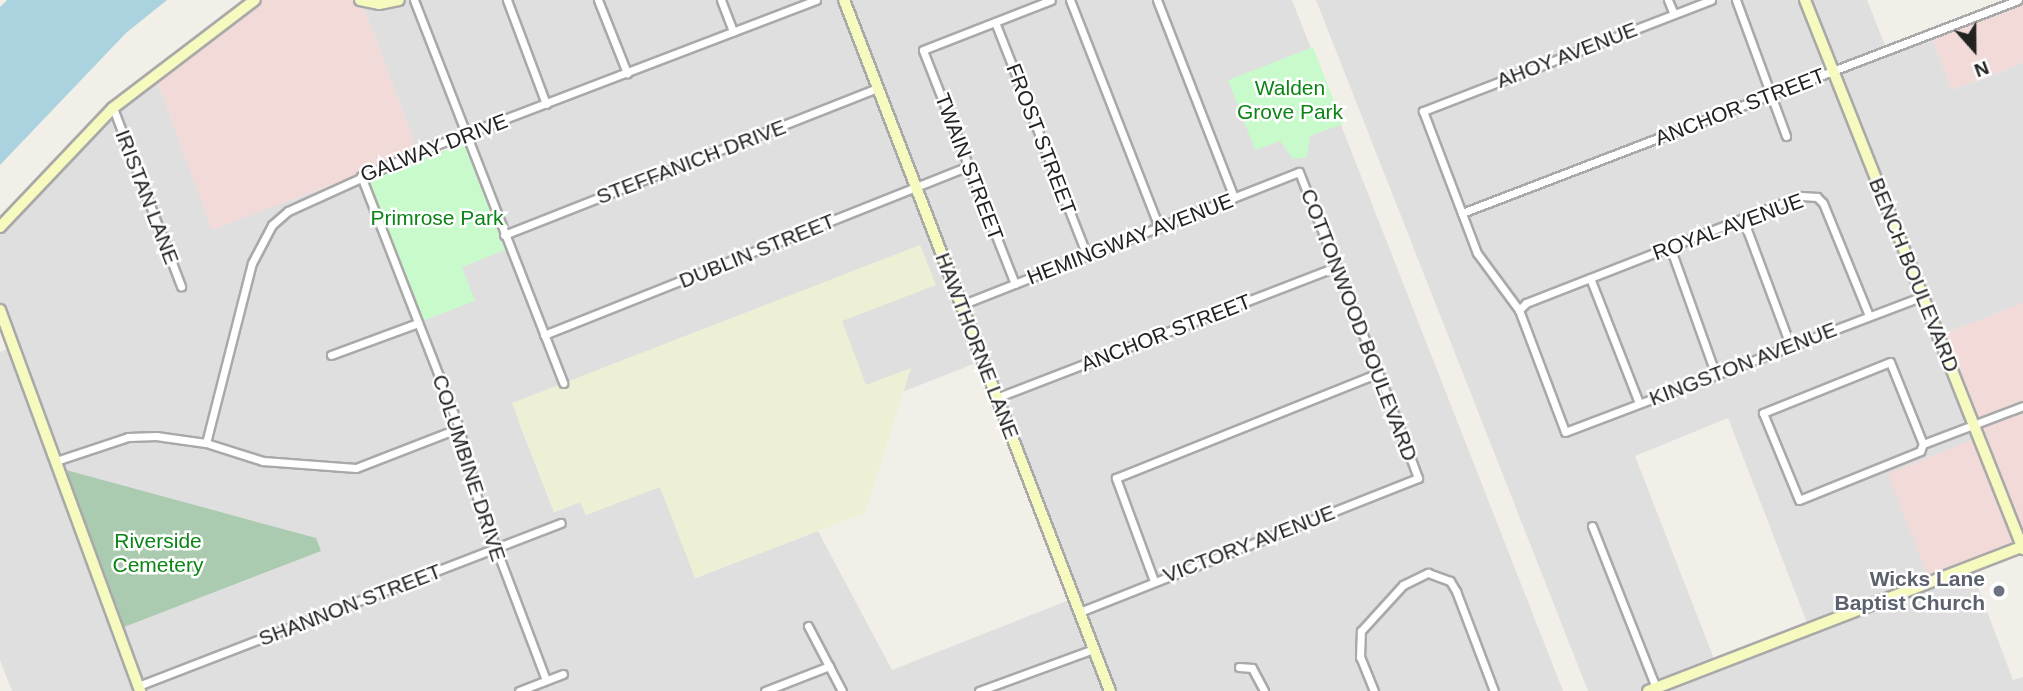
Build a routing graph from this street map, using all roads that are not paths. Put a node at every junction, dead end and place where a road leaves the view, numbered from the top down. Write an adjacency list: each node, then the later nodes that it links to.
1 (256, 0): 26 (street)
2 (360, 0): 3 (street)
3 (399, 0)
4 (414, 0): 27 (street)
5 (507, 0): 25 (street)
6 (598, 0): 22 (street)
7 (721, 0): 20 (street)
8 (816, 0): 20 (street, GALWAY DRIVE)
9 (845, 0): 23 (street, HAWTHORNE LANE)
10 (1051, 0): 19 (street)
11 (1070, 0): 37 (street)
12 (1157, 0): 33 (street)
13 (1668, 0): 18 (street)
14 (1711, 0): 18 (street, AHOY AVENUE)
15 (1736, 0): 24 (street)
16 (1805, 0): 21 (street, BENCH BOULEVARD)
17 (2018, 0): 21 (street, ANCHOR STREET)
18 (1674, 14): 34 (street, AHOY AVENUE)
19 (995, 22): 29 (street, TWAIN STREET); 40 (street, FROST STREET)
20 (733, 32): 22 (street, GALWAY DRIVE)
21 (1832, 71): 24 (street, ANCHOR STREET); 45 (street, BENCH BOULEVARD)
22 (627, 73): 25 (street, GALWAY DRIVE)
23 (878, 88): 32 (street, HAWTHORNE LANE); 38 (street, STEFFANICH DRIVE)
24 (1770, 95): 28 (street); 34 (street, ANCHOR STREET)
25 (546, 104): 27 (street, GALWAY DRIVE)
26 (113, 108): 36 (street); 44 (street, IRISTAN LANE)
27 (464, 136): 31 (street, GALWAY DRIVE); 38 (street)
28 (1786, 136)
29 (969, 166): 32 (street, DUBLIN STREET); 43 (street, TWAIN STREET)
30 (1299, 172): 33 (street, HEMINGWAY AVENUE); 41 (street, COTTONWOOD BOULEVARD)
31 (361, 176): 50 (street, COLUMBINE DRIVE); 62 (street, GALWAY DRIVE)
32 (917, 187): 46 (street, HAWTHORNE LANE); 51 (street, DUBLIN STREET)
33 (1234, 198): 37 (street, HEMINGWAY AVENUE)
34 (1462, 213): 48 (street)
35 (1743, 219): 39 (street, ROYAL AVENUE); 49 (street, ROYAL AVENUE); 52 (street)
36 (0, 227)
37 (1159, 228): 40 (street, HEMINGWAY AVENUE)
38 (504, 235): 51 (street)
39 (1670, 247): 42 (street, ROYAL AVENUE); 55 (street)
40 (1087, 256): 43 (street, HEMINGWAY AVENUE)
41 (1336, 267): 54 (street, COTTONWOOD BOULEVARD); 57 (street, ANCHOR STREET)
42 (1590, 278): 48 (street, ROYAL AVENUE); 58 (street)
43 (1015, 284): 46 (street, HEMINGWAY AVENUE)
44 (181, 286)
45 (1921, 297): 49 (street, KINGSTON AVENUE); 60 (street, BENCH BOULEVARD)
46 (961, 305): 57 (street, HAWTHORNE LANE)
47 (0, 310): 64 (street)
48 (1519, 310): 58 (street, KINGSTON AVENUE)
49 (1869, 316): 52 (street, KINGSTON AVENUE)
50 (418, 323): 53 (street); 61 (street, COLUMBINE DRIVE)
51 (544, 335): 56 (street)
52 (1790, 345): 55 (street, KINGSTON AVENUE)
53 (331, 355)
54 (1378, 373): 65 (street, COTTONWOOD BOULEVARD); 70 (street)
55 (1715, 373): 58 (street, KINGSTON AVENUE)
56 (563, 383)
57 (996, 398): 71 (street, HAWTHORNE LANE)
58 (1639, 403)
59 (2023, 406): 60 (street)
60 (1975, 425): 63 (street); 68 (street, BENCH BOULEVARD)
61 (459, 428): 62 (street); 69 (street, COLUMBINE DRIVE)
62 (206, 443): 64 (street)
63 (1923, 444): 63 (street)
64 (56, 461): 78 (street)
65 (1418, 478): 70 (street, VICTORY AVENUE)
66 (561, 523): 69 (street, SHANNON STREET)
67 (1592, 526): 79 (street)
68 (2023, 547): 79 (street)
69 (495, 550): 77 (street, COLUMBINE DRIVE); 78 (street, SHANNON STREET)
70 (1154, 581): 71 (street, VICTORY AVENUE)
71 (1080, 612): 73 (street, HAWTHORNE LANE)
72 (808, 626): 74 (street)
73 (1094, 649): 83 (street); 84 (street, HAWTHORNE LANE)
74 (829, 666): 81 (street); 82 (street)
75 (1239, 667): 85 (street)
76 (563, 674): 77 (street)
77 (546, 680): 80 (street)
78 (139, 688)
79 (1652, 689)
80 (519, 691)
81 (765, 691)
82 (842, 691)
83 (979, 691)
84 (1110, 691)
85 (1264, 691)
86 (1374, 691): 87 (street)
87 (1494, 691)

